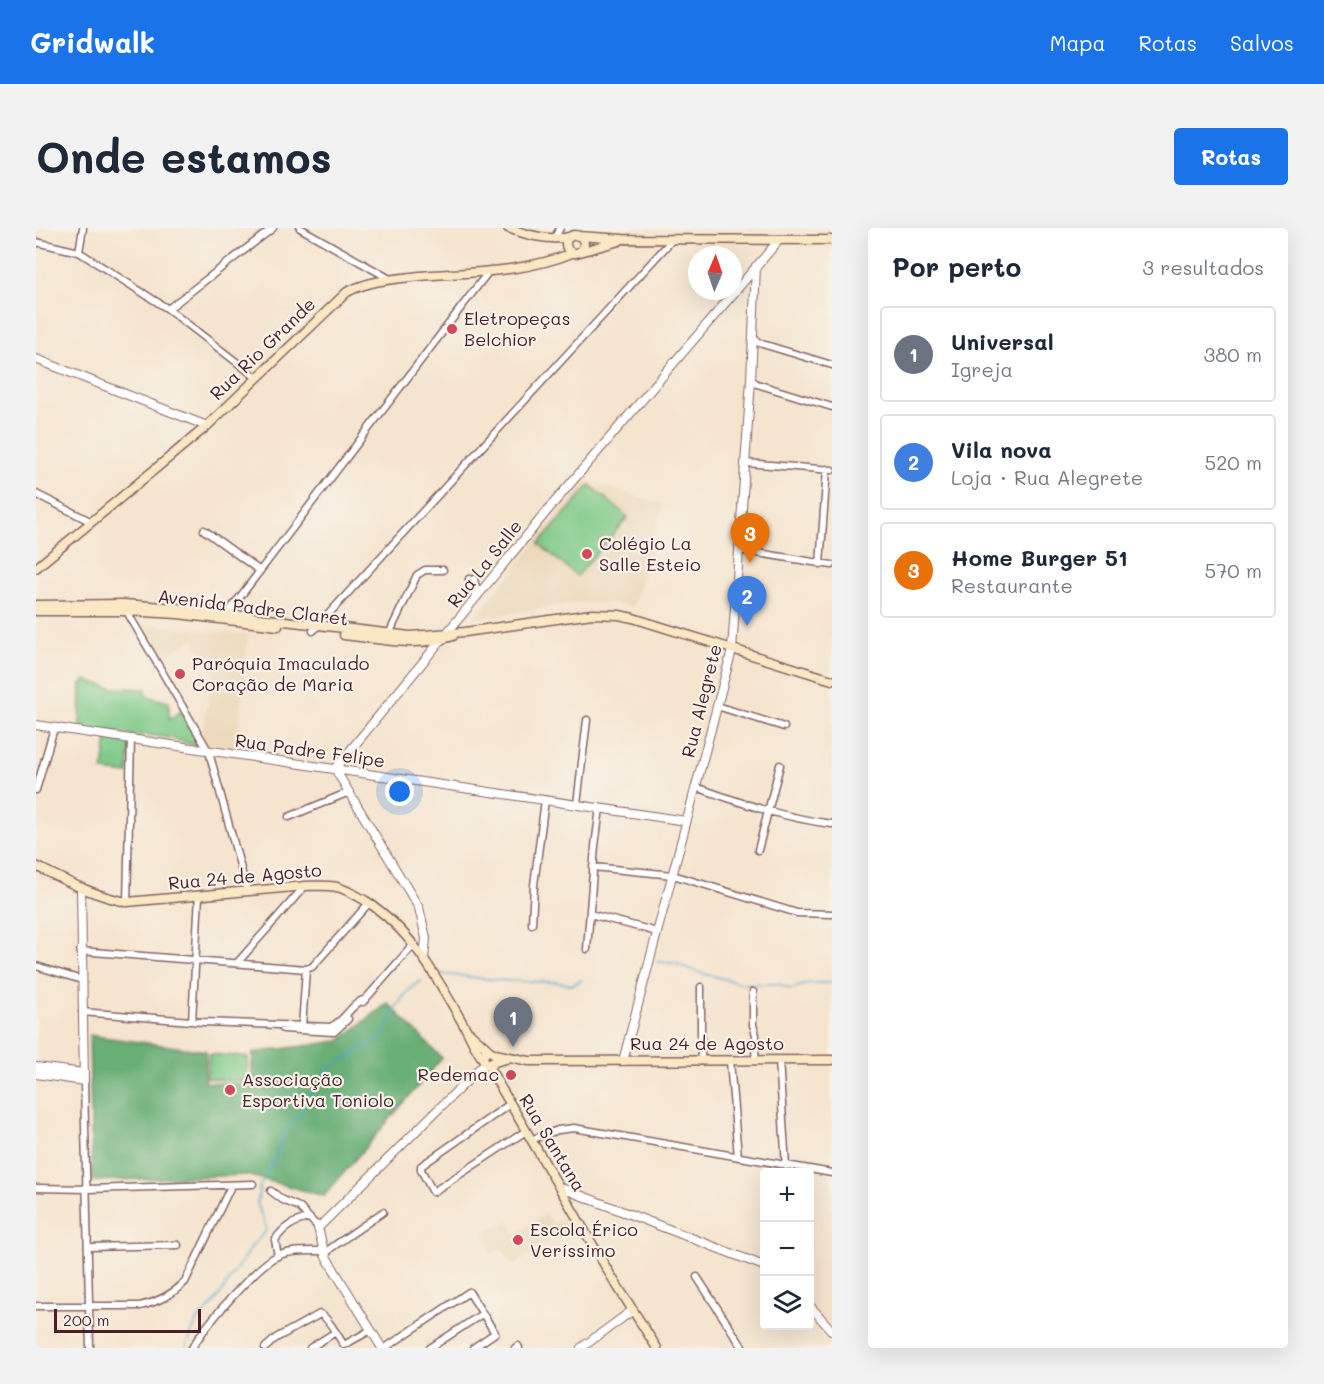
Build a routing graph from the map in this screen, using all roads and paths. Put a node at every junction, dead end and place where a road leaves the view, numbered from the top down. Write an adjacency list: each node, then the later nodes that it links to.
1 (83, 228): 13 (street)
2 (273, 228): 17 (street)
3 (300, 228): 16 (street)
4 (507, 228): 6 (main road)
5 (560, 228): 6 (street)
6 (555, 239): 12 (main road)
7 (673, 239): 8 (main road); 10 (main road); 43 (street)
8 (780, 239): 9 (main road); 14 (street, Rua La Salle)
9 (832, 240)
10 (604, 241): 12 (main road); 12 (main road)
11 (36, 242): 13 (street)
12 (572, 245): 15 (main road, Rua Rio Grande)
13 (79, 252): 17 (street)
14 (756, 266): 18 (street, Rua Alegrete); 37 (street, Rua La Salle)
15 (490, 270): 16 (main road, Rua Rio Grande); 35 (street)
16 (390, 279): 21 (main road, Rua Rio Grande)
17 (168, 309): 21 (street)
18 (753, 337): 20 (street); 22 (street, Rua Alegrete)
19 (36, 359): 24 (street)
20 (832, 365)
21 (256, 378): 24 (main road, Rua Rio Grande)
22 (751, 380): 23 (street); 25 (street, Rua Alegrete)
23 (832, 407)
24 (207, 426): 28 (main road, Rua Rio Grande)
25 (744, 463): 26 (street); 30 (street, Rua Alegrete)
26 (830, 469): 31 (street)
27 (36, 494): 28 (street)
28 (92, 522): 33 (main road, Rua Rio Grande)
29 (204, 530): 35 (street)
30 (739, 550): 31 (street); 48 (street, Rua Alegrete)
31 (820, 564): 32 (street)
32 (832, 565)
33 (36, 568)
34 (443, 570): 46 (street)
35 (260, 571): 41 (street)
36 (472, 579): 37 (street)
37 (479, 595): 44 (street, Rua La Salle)
38 (36, 605): 39 (main road, Avenida Padre Claret)
39 (125, 607): 40 (main road, Avenida Padre Claret); 41 (main road, Avenida Padre Claret); 42 (main road, Avenida Padre Claret); 56 (street)
40 (36, 611)
41 (227, 614): 42 (main road, Avenida Padre Claret)
42 (300, 626): 43 (main road, Avenida Padre Claret)
43 (319, 627): 46 (main road, Avenida Padre Claret); 47 (main road, Avenida Padre Claret)
44 (448, 633): 45 (main road, Avenida Padre Claret); 46 (main road, Avenida Padre Claret); 47 (street, Rua La Salle)
45 (465, 633): 47 (main road, Avenida Padre Claret); 48 (main road, Avenida Padre Claret)
46 (389, 634)
47 (441, 640): 58 (street, Rua La Salle)
48 (732, 650): 49 (main road, Avenida Padre Claret); 50 (street, Rua Alegrete)
49 (832, 680)
50 (717, 706): 53 (street); 59 (street, Rua Alegrete)
51 (587, 720): 63 (street)
52 (36, 725): 54 (street, Rua Padre Felipe)
53 (784, 726)
54 (54, 728): 55 (street, Rua Padre Felipe); 60 (street)
55 (131, 739): 56 (street, Rua Padre Felipe); 77 (street)
56 (209, 752): 58 (street, Rua Padre Felipe); 75 (street)
57 (780, 765): 65 (street)
58 (335, 769): 61 (street); 62 (street, Rua Padre Felipe)
59 (696, 787): 65 (street); 67 (street, Rua Alegrete)
60 (36, 790)
61 (349, 792): 66 (street); 82 (street)
62 (544, 800): 63 (street, Rua Padre Felipe); 81 (street)
63 (577, 804): 64 (street, Rua Padre Felipe)
64 (600, 808): 67 (street, Rua Padre Felipe); 71 (street)
65 (768, 812): 68 (street); 69 (street)
66 (289, 817)
67 (686, 821): 72 (street, Rua Alegrete)
68 (832, 824)
69 (758, 850)
70 (36, 866): 74 (main road, Rua 24 de Agosto)
71 (594, 867): 72 (street); 79 (street)
72 (673, 875): 80 (street); 83 (street, Rua Alegrete)
73 (305, 886): 75 (main road, Rua 24 de Agosto); 78 (main road, Rua 24 de Agosto); 89 (street)
74 (81, 888): 77 (main road, Rua 24 de Agosto); 86 (street)
75 (247, 891): 76 (main road, Rua 24 de Agosto)
76 (199, 896): 77 (main road, Rua 24 de Agosto); 88 (street)
77 (127, 902)
78 (369, 903): 84 (main road, Rua 24 de Agosto); 91 (street)
79 (590, 914): 83 (street); 85 (street)
80 (832, 914)
81 (532, 924)
82 (424, 931): 84 (street); 87 (street)
83 (657, 932): 101 (street, Rua Alegrete)
84 (414, 944): 87 (main road, Rua 24 de Agosto); 97 (street)
85 (587, 949)
86 (80, 951): 88 (street); 92 (street)
87 (424, 959): 98 (main road, Rua 24 de Agosto)
88 (196, 960): 89 (street); 96 (street)
89 (238, 962): 91 (street)
90 (36, 966): 92 (street)
91 (306, 969): 97 (street)
92 (82, 980): 95 (street)
93 (701, 987): 102 (street)
94 (753, 992): 104 (street)
95 (82, 1012): 96 (street); 107 (street)
96 (192, 1021): 97 (street)
97 (302, 1028)
98 (489, 1060): 101 (main road, Rua 24 de Agosto); 108 (main road, Rua Santana); 122 (street)
99 (779, 1060): 100 (main road, Rua 24 de Agosto); 104 (main road, Rua 24 de Agosto); 112 (street)
100 (832, 1060)
101 (623, 1061): 102 (main road, Rua 24 de Agosto)
102 (701, 1061): 103 (main road, Rua 24 de Agosto)
103 (730, 1061): 104 (main road, Rua 24 de Agosto); 111 (street)
104 (755, 1061)
105 (36, 1067): 107 (street)
106 (36, 1074): 107 (street)
107 (84, 1077): 118 (street)
108 (510, 1104): 109 (main road, Rua Santana); 109 (street)
109 (526, 1131): 110 (main road, Rua Santana)
110 (533, 1139): 111 (street); 116 (main road, Rua Santana)
111 (738, 1157): 112 (street)
112 (786, 1166): 113 (street)
113 (832, 1173)
114 (253, 1184): 115 (street)
115 (231, 1186): 118 (street); 130 (street)
116 (560, 1187): 127 (street); 131 (main road, Rua Santana)
117 (36, 1188): 118 (street)
118 (88, 1189): 124 (street)
119 (271, 1191): 121 (street)
120 (383, 1212): 125 (street)
121 (308, 1218): 122 (street); 126 (street)
122 (320, 1225): 125 (street)
123 (178, 1245): 124 (street)
124 (88, 1247): 130 (street)
125 (324, 1253): 126 (street); 134 (street)
126 (278, 1256): 138 (street)
127 (760, 1264)
128 (697, 1277): 146 (street)
129 (36, 1306): 130 (street)
130 (89, 1306): 137 (street)
131 (633, 1310): 144 (street); 145 (main road, Rua Santana)
132 (814, 1311): 135 (street)
133 (482, 1314): 141 (street); 142 (street); 143 (street)
134 (371, 1330): 136 (street); 141 (street)
135 (832, 1331)
136 (334, 1333): 139 (street); 140 (street)
137 (90, 1348)
138 (192, 1348)
139 (265, 1348)
140 (310, 1348)
141 (383, 1348)
142 (430, 1348)
143 (473, 1348)
144 (581, 1348)
145 (657, 1348)
146 (743, 1348)

